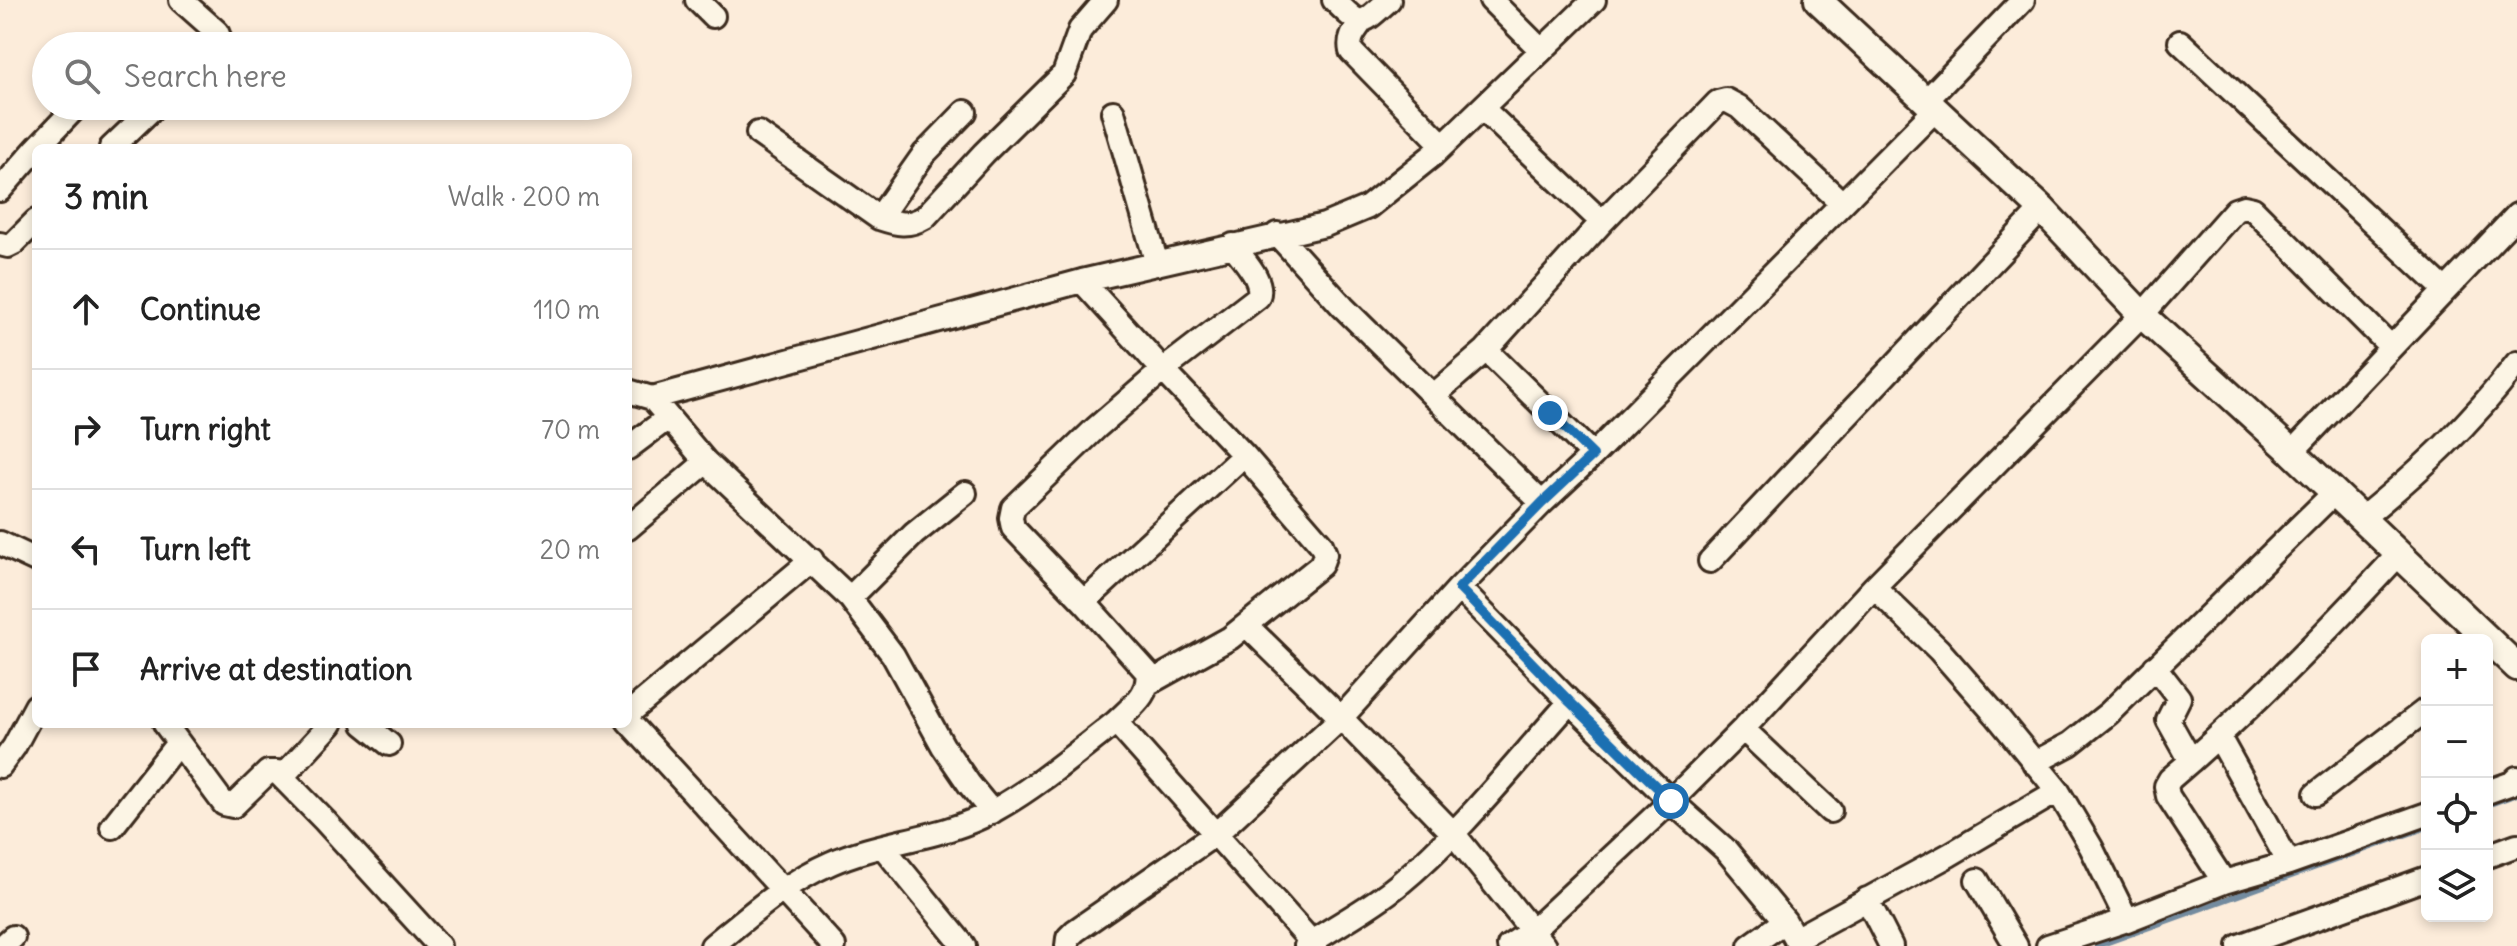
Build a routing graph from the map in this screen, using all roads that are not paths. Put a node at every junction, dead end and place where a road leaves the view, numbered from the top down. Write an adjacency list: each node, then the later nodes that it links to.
1 (181, 0): 12 (street)
2 (697, 0): 10 (street)
3 (1106, 0): 30 (street)
4 (1334, 0): 11 (street)
5 (1389, 0): 11 (street)
6 (1491, 0): 14 (street)
7 (1594, 0): 14 (street)
8 (1818, 0): 15 (main road)
9 (2015, 3): 15 (street)
10 (713, 16)
11 (1362, 21): 24 (street)
12 (217, 32)
13 (2180, 42): 38 (street)
14 (1541, 50): 16 (street)
15 (1930, 106): 27 (street); 28 (main road)
16 (1482, 108): 24 (street); 31 (street)
17 (965, 112): 30 (street)
18 (1113, 112): 36 (street)
19 (63, 120): 22 (street)
20 (140, 120): 23 (street)
21 (758, 133): 30 (street)
22 (40, 144)
23 (115, 144)
24 (1443, 145): 33 (street)
25 (32, 153): 26 (street)
26 (0, 190)
27 (1842, 203): 31 (street); 51 (street)
28 (2042, 209): 39 (main road); 62 (street)
29 (2517, 215): 38 (street)
30 (879, 218)
31 (1602, 222): 41 (street)
32 (32, 225): 34 (street)
33 (1277, 234): 35 (street); 45 (street)
34 (0, 244)
35 (1233, 245): 36 (street); 43 (street)
36 (1157, 264): 37 (street)
37 (1082, 281): 43 (street); 46 (street)
38 (2445, 290): 40 (street)
39 (2142, 315): 40 (street); 49 (main road); 63 (street)
40 (2390, 346): 49 (street)
41 (1486, 350): 45 (street); 51 (street)
42 (2517, 363): 56 (street)
43 (1163, 370): 50 (street); 66 (street)
44 (632, 392): 46 (street)
45 (1433, 396): 55 (street)
46 (652, 398): 47 (street)
47 (668, 418): 48 (street); 52 (street)
48 (632, 445)
49 (2292, 452): 54 (main road)
50 (1244, 455): 66 (street); 67 (street)
51 (1593, 455): 55 (street)
52 (706, 462): 57 (street); 61 (street)
53 (965, 493): 65 (street)
54 (2333, 494): 56 (main road); 69 (street)
55 (1542, 503): 64 (street)
56 (2361, 519): 59 (main road)
57 (632, 525)
58 (0, 543): 60 (street)
59 (2398, 555): 68 (main road); 82 (street)
60 (32, 558)
61 (812, 560): 65 (street); 72 (street)
62 (1710, 561)
63 (1874, 587): 81 (street); 86 (street)
64 (1459, 588): 71 (street); 75 (street)
65 (850, 598): 95 (street)
66 (1084, 602): 70 (street)
67 (1247, 626): 70 (street); 75 (street)
68 (2502, 661)
69 (2155, 667): 85 (street); 86 (street)
70 (1149, 683): 76 (street)
71 (1570, 702): 93 (street); 99 (street)
72 (632, 711)
73 (32, 713): 87 (street)
74 (2421, 714): 92 (street)
75 (1341, 718): 98 (street); 99 (street)
76 (1116, 722): 95 (street); 98 (street)
77 (632, 725): 107 (street)
78 (168, 728): 83 (street)
79 (327, 728): 88 (street)
80 (369, 728): 84 (street)
81 (1743, 729): 93 (street); 94 (street)
82 (2219, 737): 85 (street); 103 (street)
83 (178, 743): 88 (street); 97 (street)
84 (389, 744)
85 (2191, 761): 106 (street)
86 (2034, 763): 91 (street)
87 (0, 766)
88 (282, 777): 113 (street)
89 (2517, 778): 90 (street)
90 (2493, 790)
91 (2058, 791): 108 (street); 109 (street)
92 (2316, 794)
93 (1671, 801): 110 (street); 111 (street)
94 (1830, 811)
95 (992, 812): 101 (street)
96 (2421, 816): 103 (street)
97 (112, 827)
98 (1217, 833): 112 (street); 117 (street)
99 (1453, 833): 111 (street); 112 (street)
100 (2517, 845): 102 (street)
101 (883, 847): 107 (street); 116 (street)
102 (2493, 854)
103 (2289, 863): 106 (street)
104 (1977, 880): 121 (street)
105 (2421, 880): 123 (street)
106 (2224, 882): 109 (street)
107 (782, 888): 114 (street); 115 (street)
108 (1867, 899): 110 (street); 120 (street)
109 (2127, 920): 122 (street)
110 (1793, 936): 119 (street)
111 (1538, 939): 118 (street)
112 (1311, 945)
113 (439, 946)
114 (712, 946)
115 (834, 946)
116 (964, 946)
117 (1067, 946)
118 (1509, 946)
119 (1750, 946)
120 (1891, 946)
121 (2016, 946)
122 (2048, 946)
123 (2239, 946)

